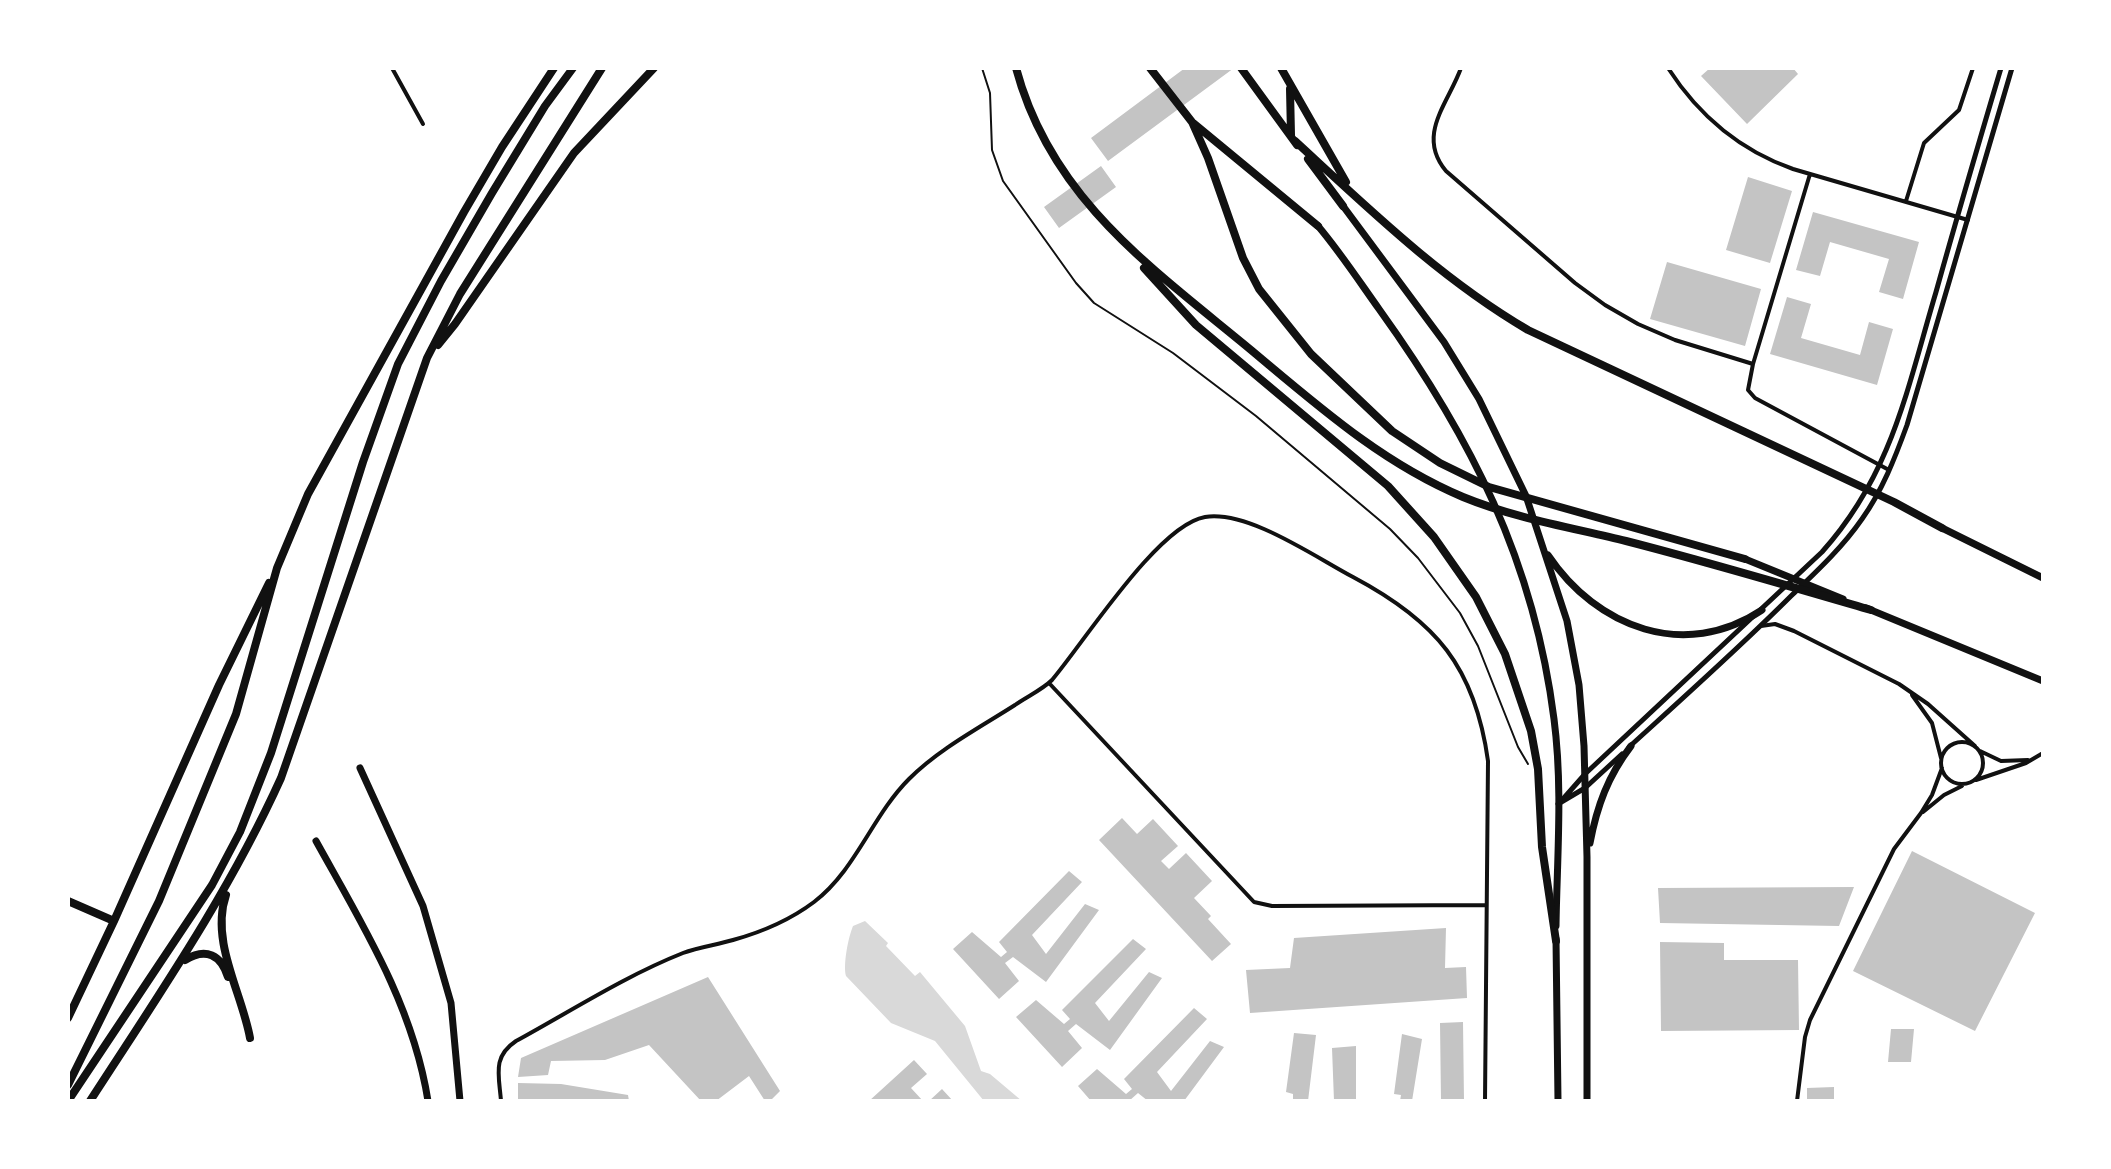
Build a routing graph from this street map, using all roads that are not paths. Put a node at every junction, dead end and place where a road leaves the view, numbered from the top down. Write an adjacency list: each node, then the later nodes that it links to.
1 (392, 68): 17 (street)
2 (554, 68): 34 (highway)
3 (573, 68): 65 (highway)
4 (602, 68): 27 (highway)
5 (654, 68): 27 (highway)
6 (1016, 68): 26 (highway)
7 (1150, 68): 16 (highway)
8 (1241, 68): 18 (highway)
9 (1281, 68): 15 (highway)
10 (1461, 68): 28 (street)
11 (1668, 68): 19 (street)
12 (1973, 68): 21 (street)
13 (2001, 68): 23 (street)
14 (2012, 68): 24 (street)
15 (1290, 85): 18 (highway); 20 (highway)
16 (1192, 122): 25 (highway); 33 (highway)
17 (423, 124)
18 (1293, 139): 20 (highway); 22 (highway)
19 (1810, 174): 21 (street); 28 (street)
20 (1352, 193): 31 (highway)
21 (1906, 202): 23 (street)
22 (1343, 206): 32 (main road)
23 (1957, 217): 24 (street); 29 (street)
24 (1968, 220): 30 (street)
25 (1318, 226): 53 (main road)
26 (1125, 246): 37 (highway); 61 (highway)
27 (427, 358): 57 (highway)
28 (1753, 364): 29 (street)
29 (1880, 466): 30 (street); 36 (street)
30 (1889, 470): 38 (street)
31 (1942, 528): 35 (main road)
32 (1541, 542): 36 (main road); 49 (main road)
33 (1745, 559): 37 (main road)
34 (277, 568): 60 (highway); 64 (highway)
35 (2043, 578)
36 (1762, 610): 49 (street)
37 (1871, 610): 39 (main road)
38 (1761, 626): 41 (street); 42 (street)
39 (2043, 681)
40 (1049, 683): 59 (street); 59 (street); 69 (street)
41 (1907, 690): 43 (street); 47 (street)
42 (1631, 746): 52 (street); 56 (main road)
43 (1975, 746): 44 (street); 47 (street)
44 (1980, 751): 46 (street); 50 (street)
45 (2043, 753): 46 (street)
46 (2038, 757): 50 (street)
47 (1942, 765): 51 (street); 54 (street)
48 (360, 768): 68 (main road)
49 (1585, 774): 52 (main road); 53 (street)
50 (1974, 781): 51 (street)
51 (1968, 784): 54 (street)
52 (1585, 788): 53 (street); 56 (main road)
53 (1558, 804): 61 (main road)
54 (1921, 813): 73 (street)
55 (316, 841): 67 (main road)
56 (1587, 857): 72 (main road)
57 (230, 879): 62 (highway); 62 (highway)
58 (68, 901): 60 (highway)
59 (1486, 905): 70 (street)
60 (114, 921): 63 (highway)
61 (1556, 941): 71 (main road)
62 (178, 966): 66 (highway)
63 (68, 1018)
64 (68, 1085)
65 (68, 1101)
66 (90, 1101)
67 (428, 1101)
68 (460, 1101)
69 (501, 1101)
70 (1485, 1101)
71 (1558, 1101)
72 (1587, 1101)
73 (1797, 1101)

